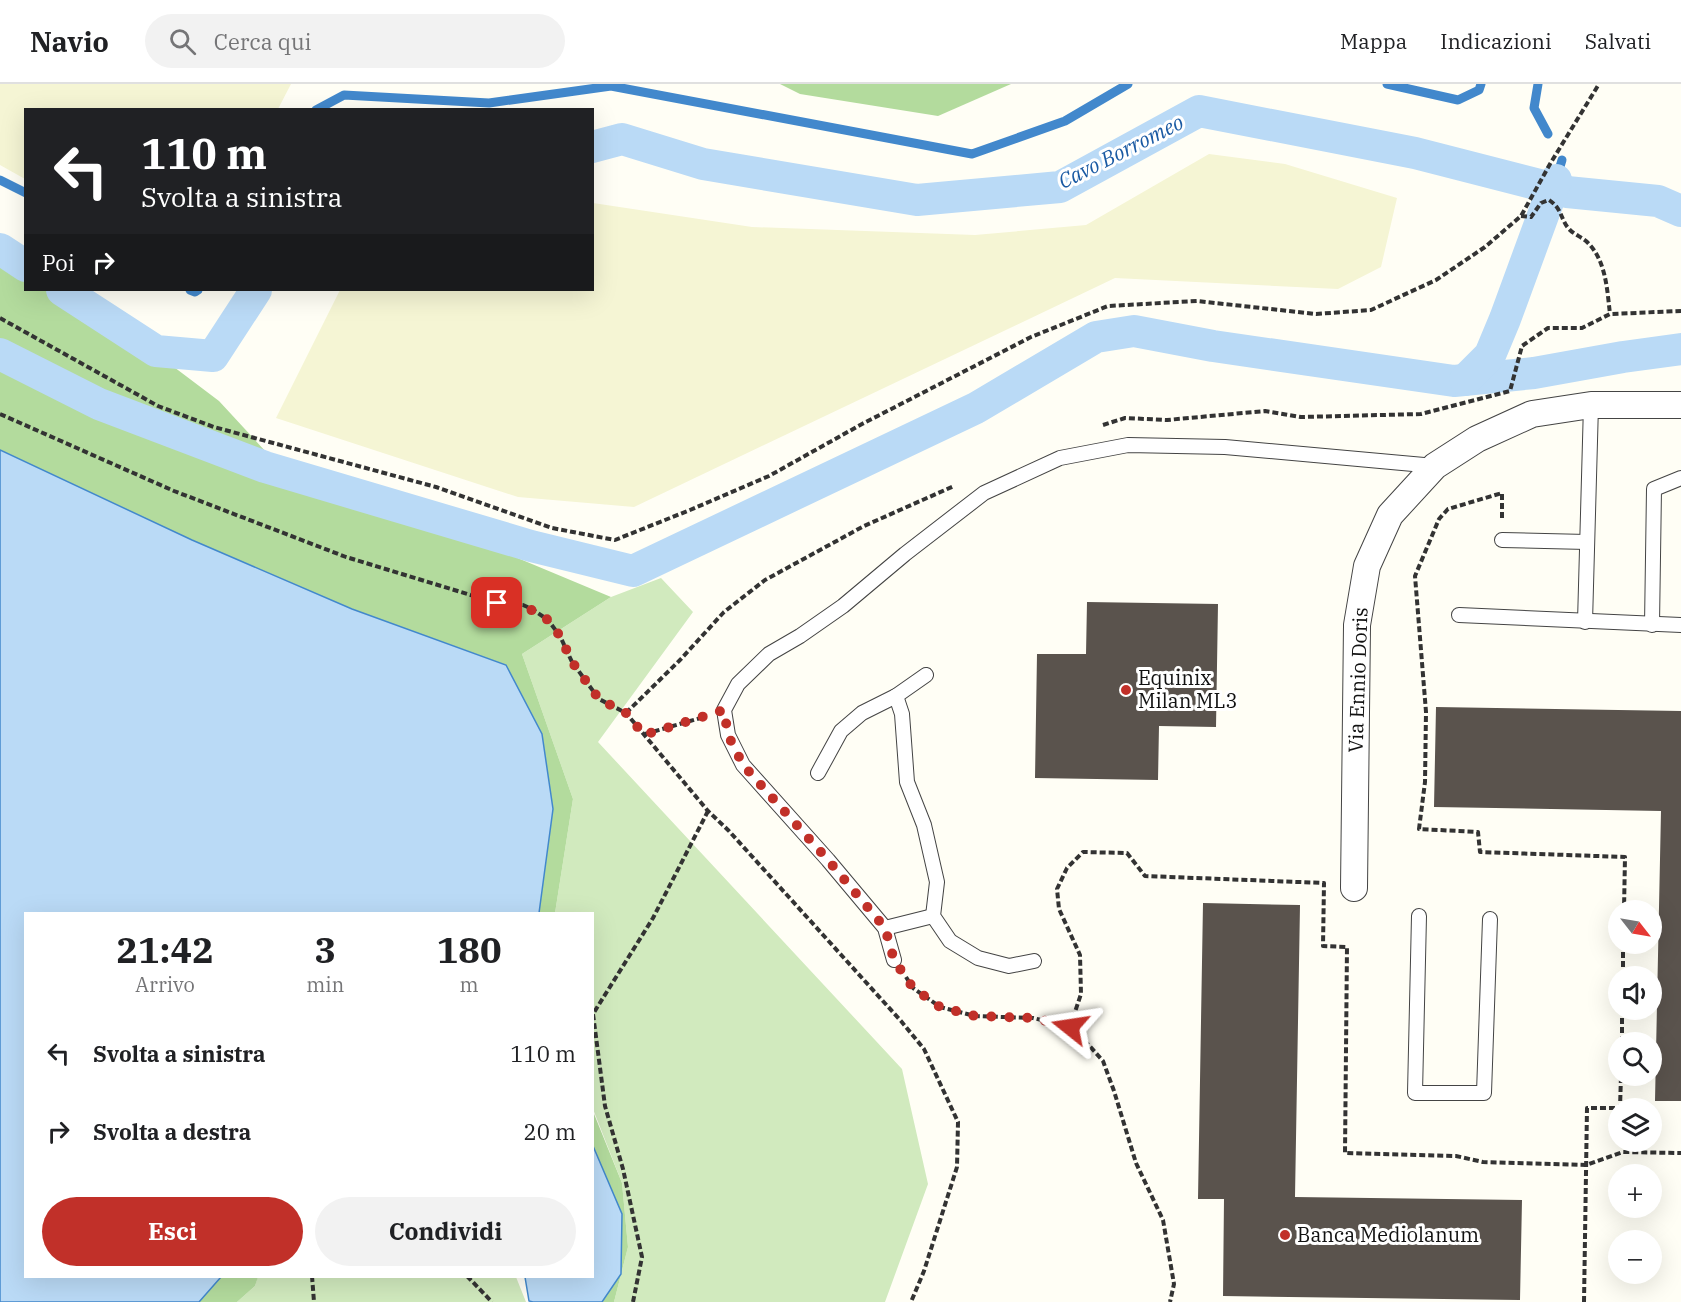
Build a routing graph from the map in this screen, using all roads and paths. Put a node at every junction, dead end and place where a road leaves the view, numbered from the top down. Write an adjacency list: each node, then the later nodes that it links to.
1 (1599, 84): 2 (path)
2 (1521, 216): 4 (path); 5 (path)
3 (1681, 311): 4 (path)
4 (1610, 314): 6 (path)
5 (0, 318)
6 (1510, 391)
7 (1591, 405): 8 (street, Via Ennio Doris); 10 (street, Via Ennio Doris); 13 (lane)
8 (1681, 405)
9 (0, 414): 21 (path)
10 (1435, 466): 20 (lane); 24 (street, Via Ennio Doris)
11 (1681, 478): 16 (lane)
12 (1502, 540): 13 (lane); 25 (path)
13 (1587, 542): 15 (lane)
14 (1459, 615): 15 (lane)
15 (1585, 622): 16 (lane)
16 (1652, 625): 17 (lane)
17 (1681, 626)
18 (926, 675): 19 (lane)
19 (896, 696): 22 (lane); 26 (lane)
20 (724, 710): 21 (path); 29 (lane)
21 (644, 735): 23 (path)
22 (818, 773)
23 (708, 811): 32 (path); 43 (path)
24 (1354, 888)
25 (1624, 900)
26 (933, 916): 29 (lane); 31 (lane)
27 (1419, 916): 28 (lane)
28 (1490, 919)
29 (885, 928): 30 (lane)
30 (894, 960): 34 (path)
31 (1034, 961)
32 (594, 1012)
33 (594, 1021): 42 (path)
34 (1070, 1027): 37 (path); 44 (path)
35 (1621, 1086): 37 (path)
36 (1681, 1154): 37 (path)
37 (1586, 1165): 45 (path)
38 (312, 1278): 40 (path)
39 (469, 1278): 41 (path)
40 (314, 1302)
41 (492, 1302)
42 (633, 1302)
43 (911, 1302)
44 (1170, 1302)
45 (1584, 1302)

